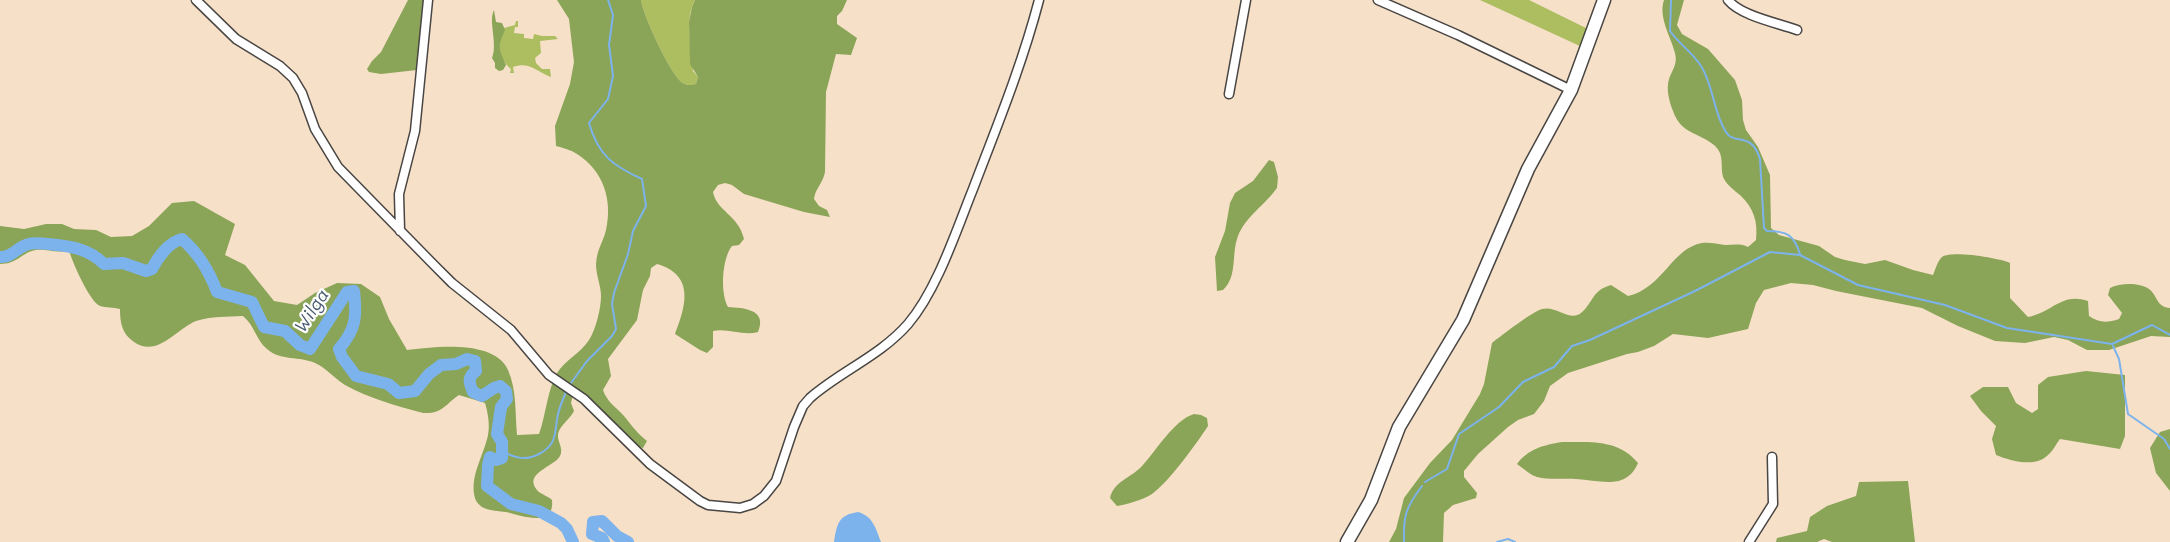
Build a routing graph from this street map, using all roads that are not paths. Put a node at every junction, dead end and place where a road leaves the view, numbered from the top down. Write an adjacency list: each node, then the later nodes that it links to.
1 (196, 0): 11 (street)
2 (428, 0): 11 (street)
3 (1040, 0): 11 (street)
4 (1246, 0): 10 (street)
5 (1378, 0): 9 (street)
6 (1604, 0): 9 (street)
7 (1728, 0): 8 (street)
8 (1797, 30)
9 (1570, 90): 13 (street)
10 (1229, 94)
11 (400, 231)
12 (1772, 457): 14 (street)
13 (1347, 542)
14 (1749, 542)

